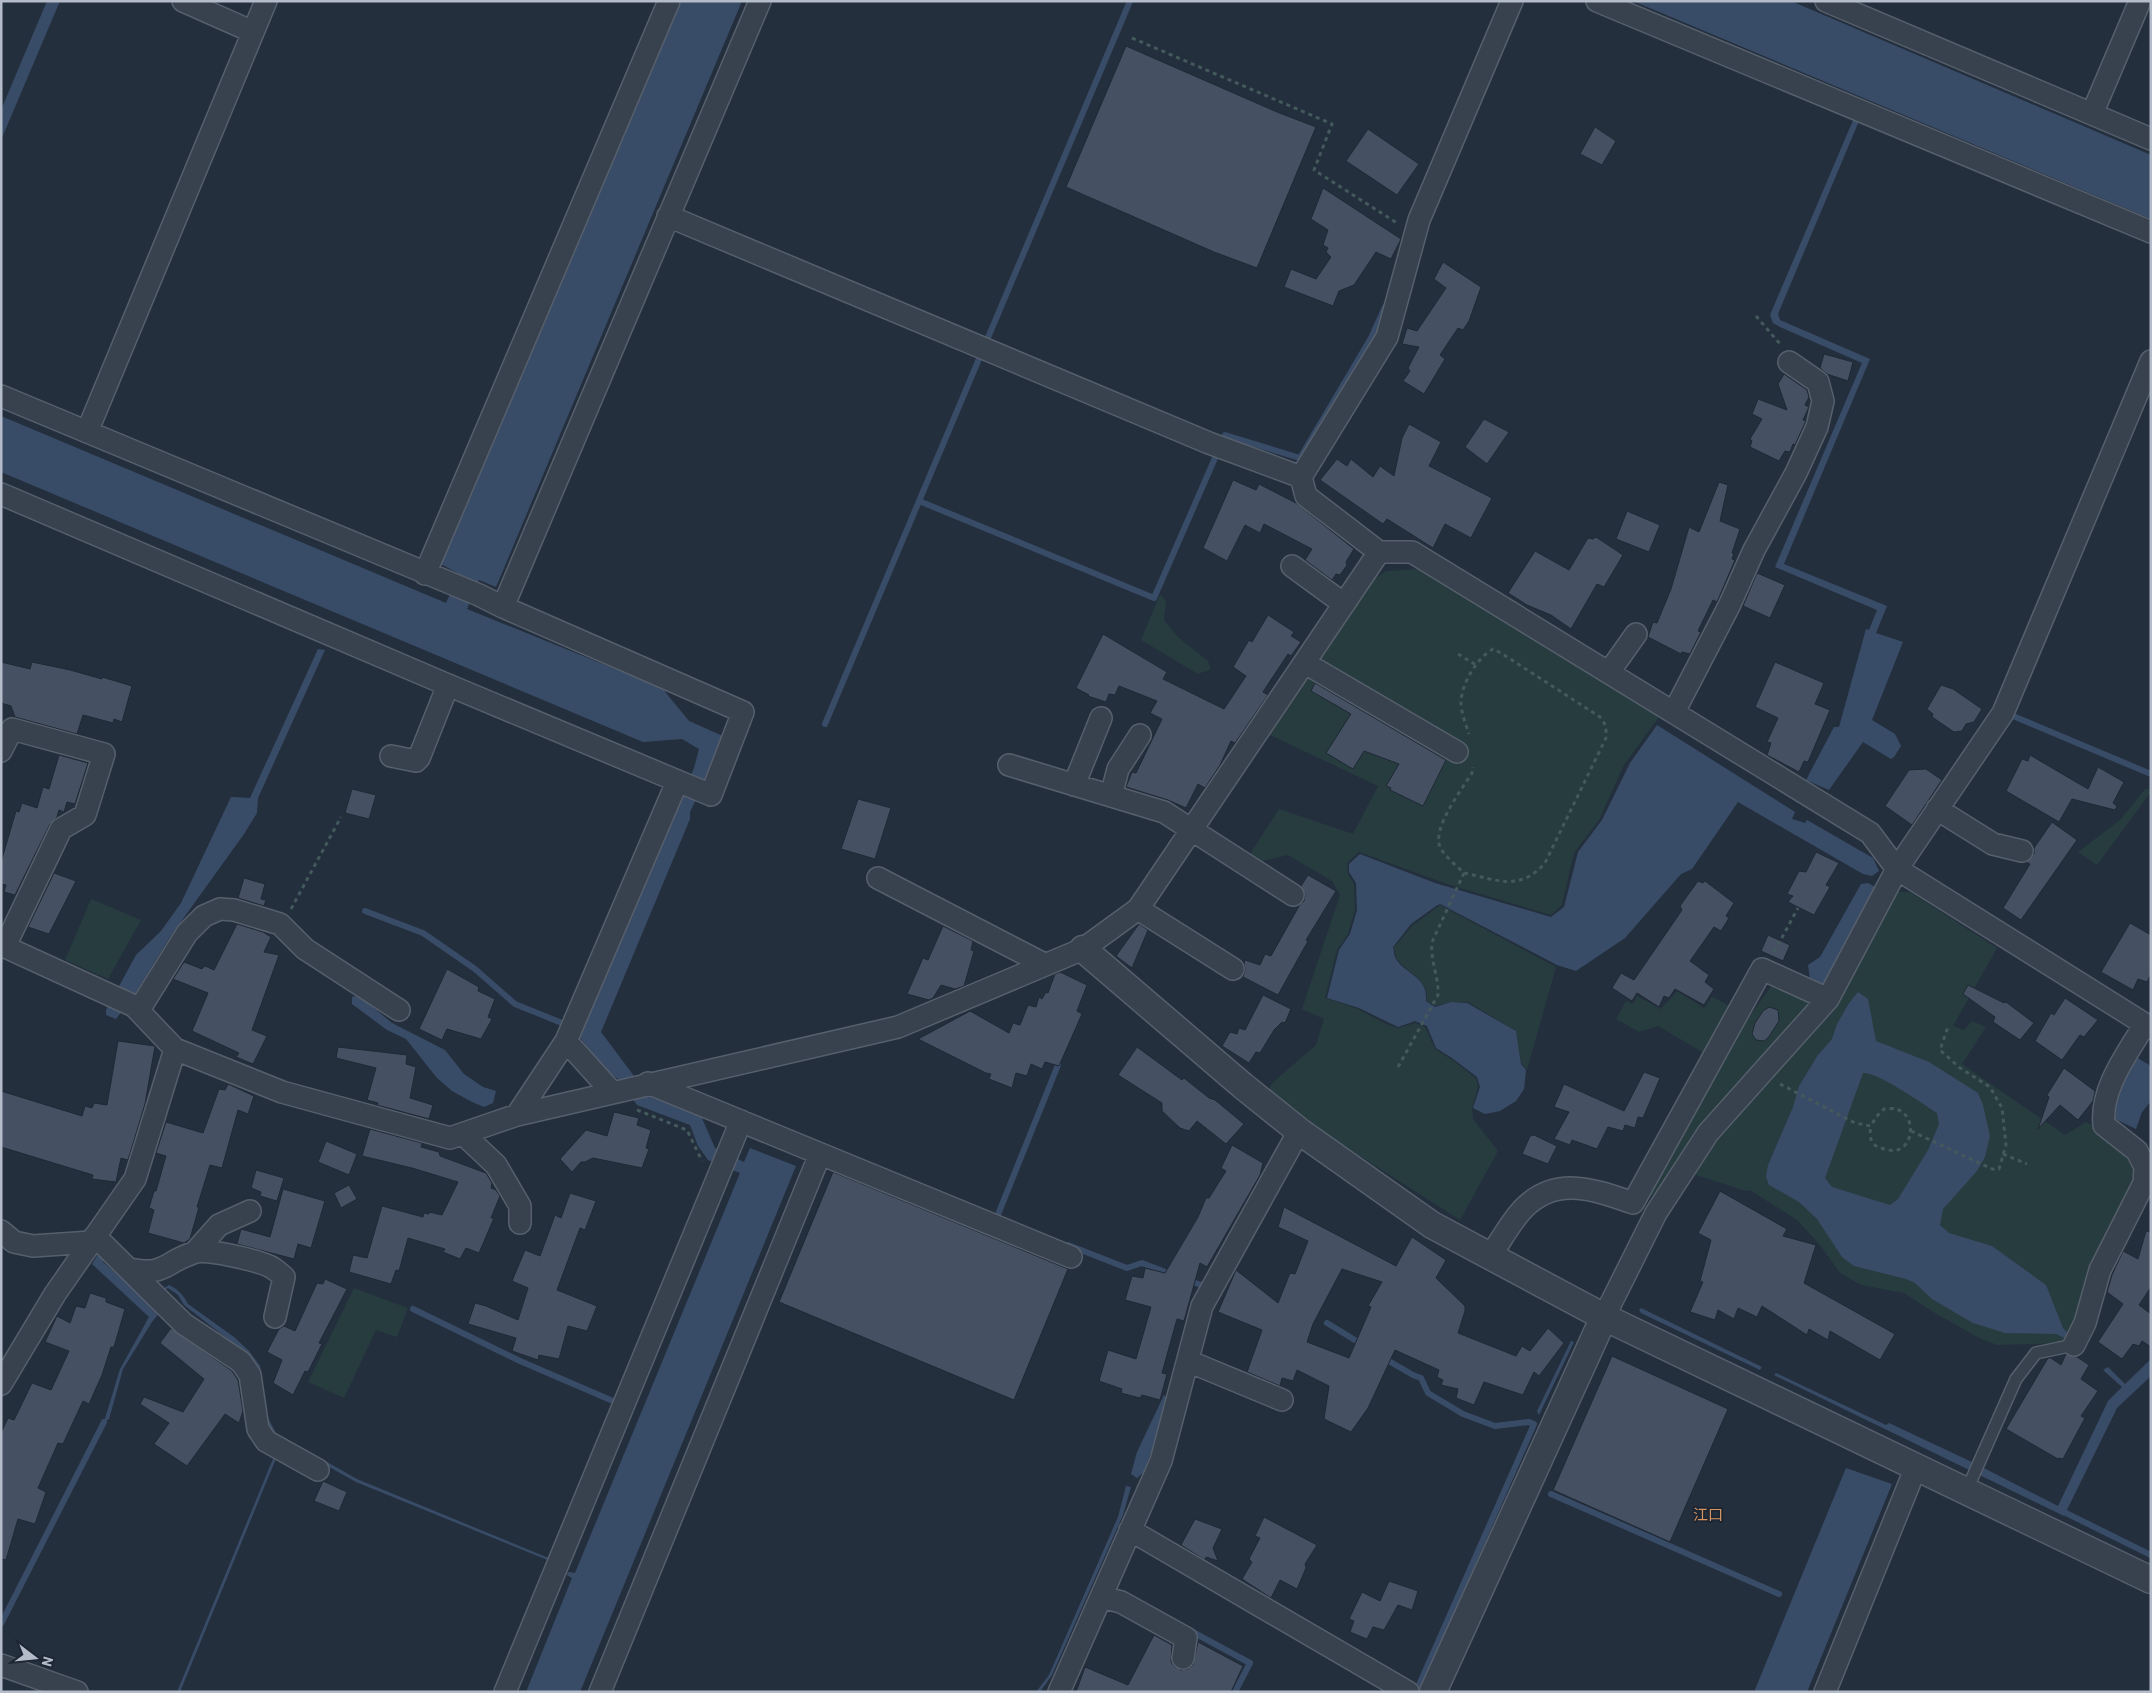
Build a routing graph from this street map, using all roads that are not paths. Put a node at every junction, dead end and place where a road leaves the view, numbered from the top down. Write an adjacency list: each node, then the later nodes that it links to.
1 (183, 1): 9 (street)
2 (266, 1): 9 (street)
3 (669, 1): 22 (street)
4 (760, 1): 12 (street)
5 (1512, 1): 18 (street)
6 (1598, 1): 13 (street)
7 (1826, 1): 10 (street)
8 (2140, 1): 10 (street)
9 (253, 32): 17 (street)
10 (2092, 114): 11 (street)
11 (2151, 139)
12 (668, 216): 18 (street); 24 (street)
13 (2151, 232)
14 (2151, 361): 39 (street)
15 (1789, 362): 29 (street)
16 (1, 396): 17 (street)
17 (87, 432): 22 (street)
18 (1301, 477): 20 (street)
19 (1, 494): 28 (street)
20 (1378, 552): 23 (street); 27 (street)
21 (1292, 566): 23 (street)
22 (435, 578): 24 (street)
23 (1344, 604): 26 (street)
24 (503, 608): 36 (street)
25 (1636, 634): 27 (street)
26 (1305, 663): 33 (street); 40 (street)
27 (1609, 672): 29 (street)
28 (448, 686): 34 (street); 36 (street)
29 (1674, 712): 42 (street)
30 (1101, 718): 37 (street)
31 (1140, 735): 38 (street)
32 (1, 751): 46 (street)
33 (1467, 752)
34 (391, 756)
35 (1009, 765): 37 (street)
36 (677, 782): 54 (street)
37 (1074, 785): 38 (street)
38 (1110, 796): 40 (street)
39 (1937, 809): 41 (street); 42 (street)
40 (1192, 829): 44 (street); 45 (street)
41 (2022, 851)
42 (1897, 869): 50 (street); 53 (street)
43 (878, 878): 48 (street)
44 (1293, 896)
45 (1138, 909): 47 (street); 49 (street)
46 (3, 945): 51 (street)
47 (1083, 949): 48 (street); 60 (street)
48 (1044, 964): 56 (street)
49 (1233, 968)
50 (1828, 1000): 68 (street); 72 (street)
51 (139, 1010): 52 (street); 55 (street)
52 (399, 1010)
53 (2148, 1026): 73 (street)
54 (566, 1041): 57 (street); 58 (street)
55 (175, 1049): 61 (street); 66 (street)
56 (648, 1083): 57 (street); 59 (street)
57 (612, 1092): 58 (street)
58 (517, 1115): 61 (street)
59 (741, 1121): 62 (street); 86 (street)
60 (1299, 1131): 68 (street); 74 (street)
61 (464, 1134): 64 (street)
62 (820, 1154): 69 (street); 87 (street)
63 (250, 1210): 67 (street)
64 (520, 1223)
65 (1, 1231): 66 (street)
66 (93, 1239): 70 (street); 75 (street)
67 (195, 1252): 70 (street); 71 (street)
68 (1490, 1256): 72 (street)
69 (1071, 1257)
70 (129, 1269): 78 (street)
71 (275, 1317)
72 (1604, 1317): 77 (street); 90 (street)
73 (2074, 1346): 79 (lane)
74 (1188, 1361): 76 (street); 80 (street)
75 (1, 1384)
76 (1282, 1400)
77 (1916, 1468): 79 (street); 91 (street)
78 (318, 1470)
79 (1966, 1492): 81 (street)
80 (1130, 1530): 82 (street); 89 (street)
81 (2151, 1580)
82 (1101, 1596): 83 (street); 88 (street)
83 (1183, 1658)
84 (1, 1665): 85 (street)
85 (77, 1692)
86 (505, 1692)
87 (600, 1692)
88 (1060, 1692)
89 (1408, 1692)
90 (1433, 1692)
91 (1825, 1692)

